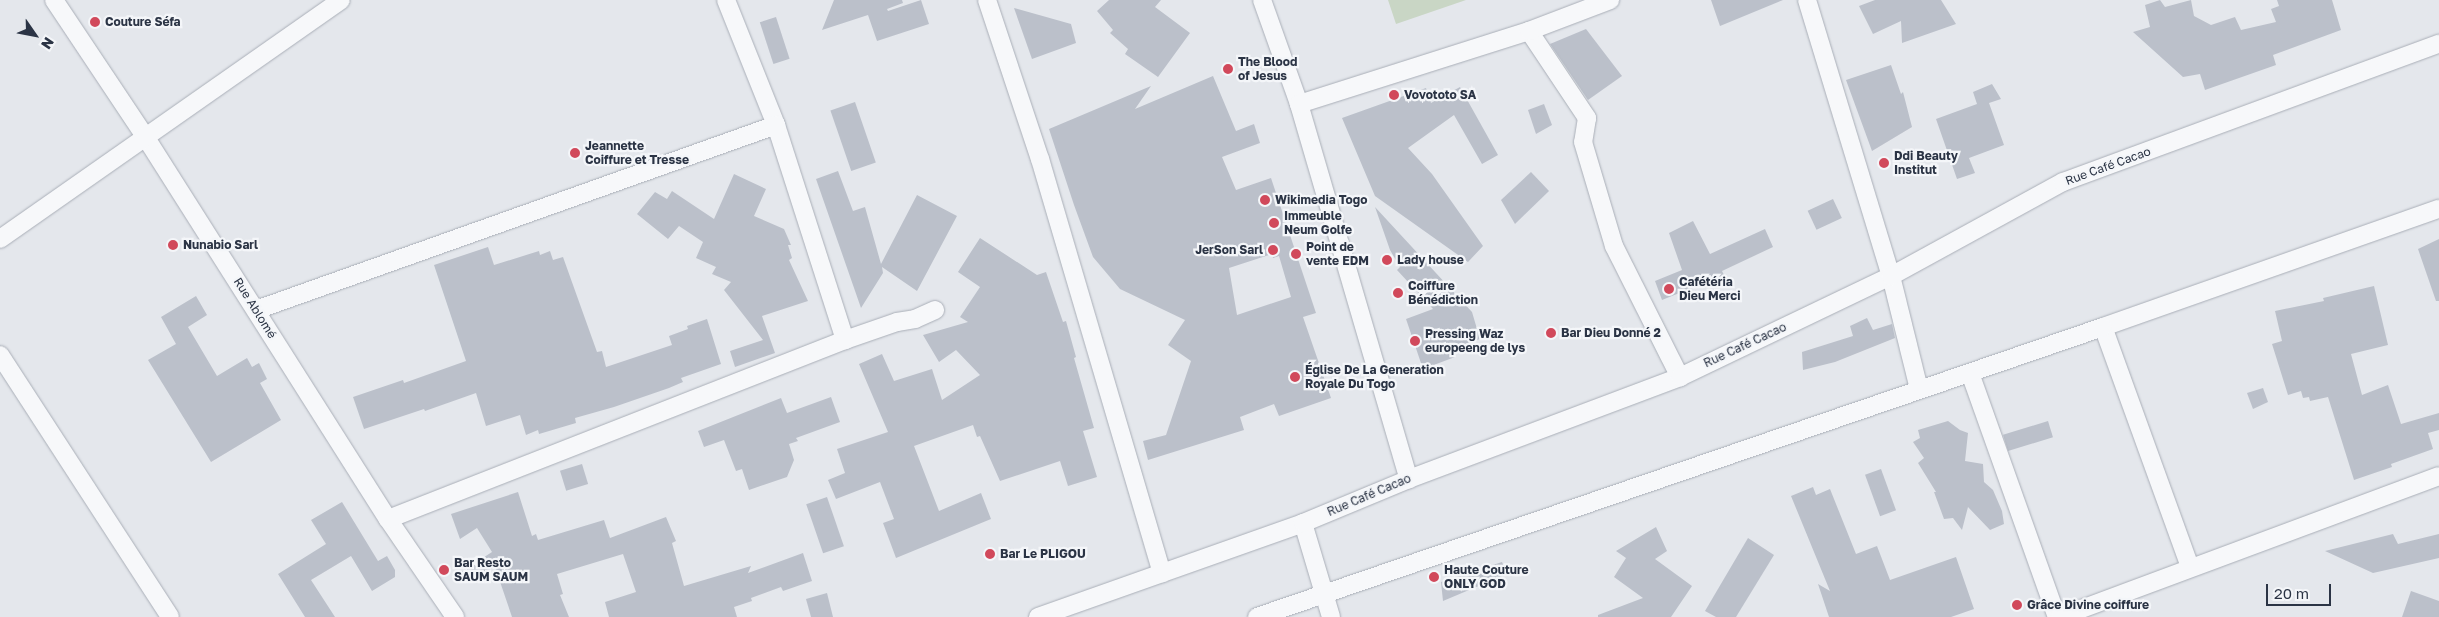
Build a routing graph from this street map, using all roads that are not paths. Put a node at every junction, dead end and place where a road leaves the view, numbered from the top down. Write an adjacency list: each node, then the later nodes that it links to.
1 (54, 0): 12 (street, Rue Ablomé)
2 (341, 0): 12 (street)
3 (726, 0): 11 (street)
4 (987, 0): 29 (street)
5 (1262, 0): 10 (street)
6 (1610, 0): 8 (street)
7 (1807, 0): 15 (street)
8 (1529, 32): 10 (street); 22 (street)
9 (2439, 44): 15 (street, Rue Café Cacao)
10 (1299, 104): 25 (street)
11 (776, 125): 16 (street); 19 (street)
12 (146, 138): 14 (street); 16 (street, Rue Ablomé)
13 (2439, 210): 18 (street)
14 (0, 239)
15 (1891, 276): 22 (street, Rue Café Cacao); 23 (street)
16 (256, 310): 26 (street, Rue Ablomé)
17 (935, 310): 19 (street)
18 (2103, 327): 21 (street); 28 (street)
19 (845, 340): 26 (street)
20 (0, 355): 31 (street)
21 (1970, 373): 23 (street); 36 (street)
22 (1680, 376): 25 (street, Rue Café Cacao)
23 (1919, 389): 30 (street)
24 (2439, 476): 28 (street)
25 (1409, 478): 27 (street, Rue Café Cacao)
26 (388, 519): 32 (street, Rue Ablomé)
27 (1303, 523): 29 (street, Rue Café Cacao); 30 (street)
28 (2190, 567): 36 (street)
29 (1162, 573): 33 (street, Rue Café Cacao)
30 (1324, 595): 34 (street); 35 (street)
31 (170, 617)
32 (455, 617)
33 (1038, 617)
34 (1257, 617)
35 (1331, 617)
36 (2065, 617)

